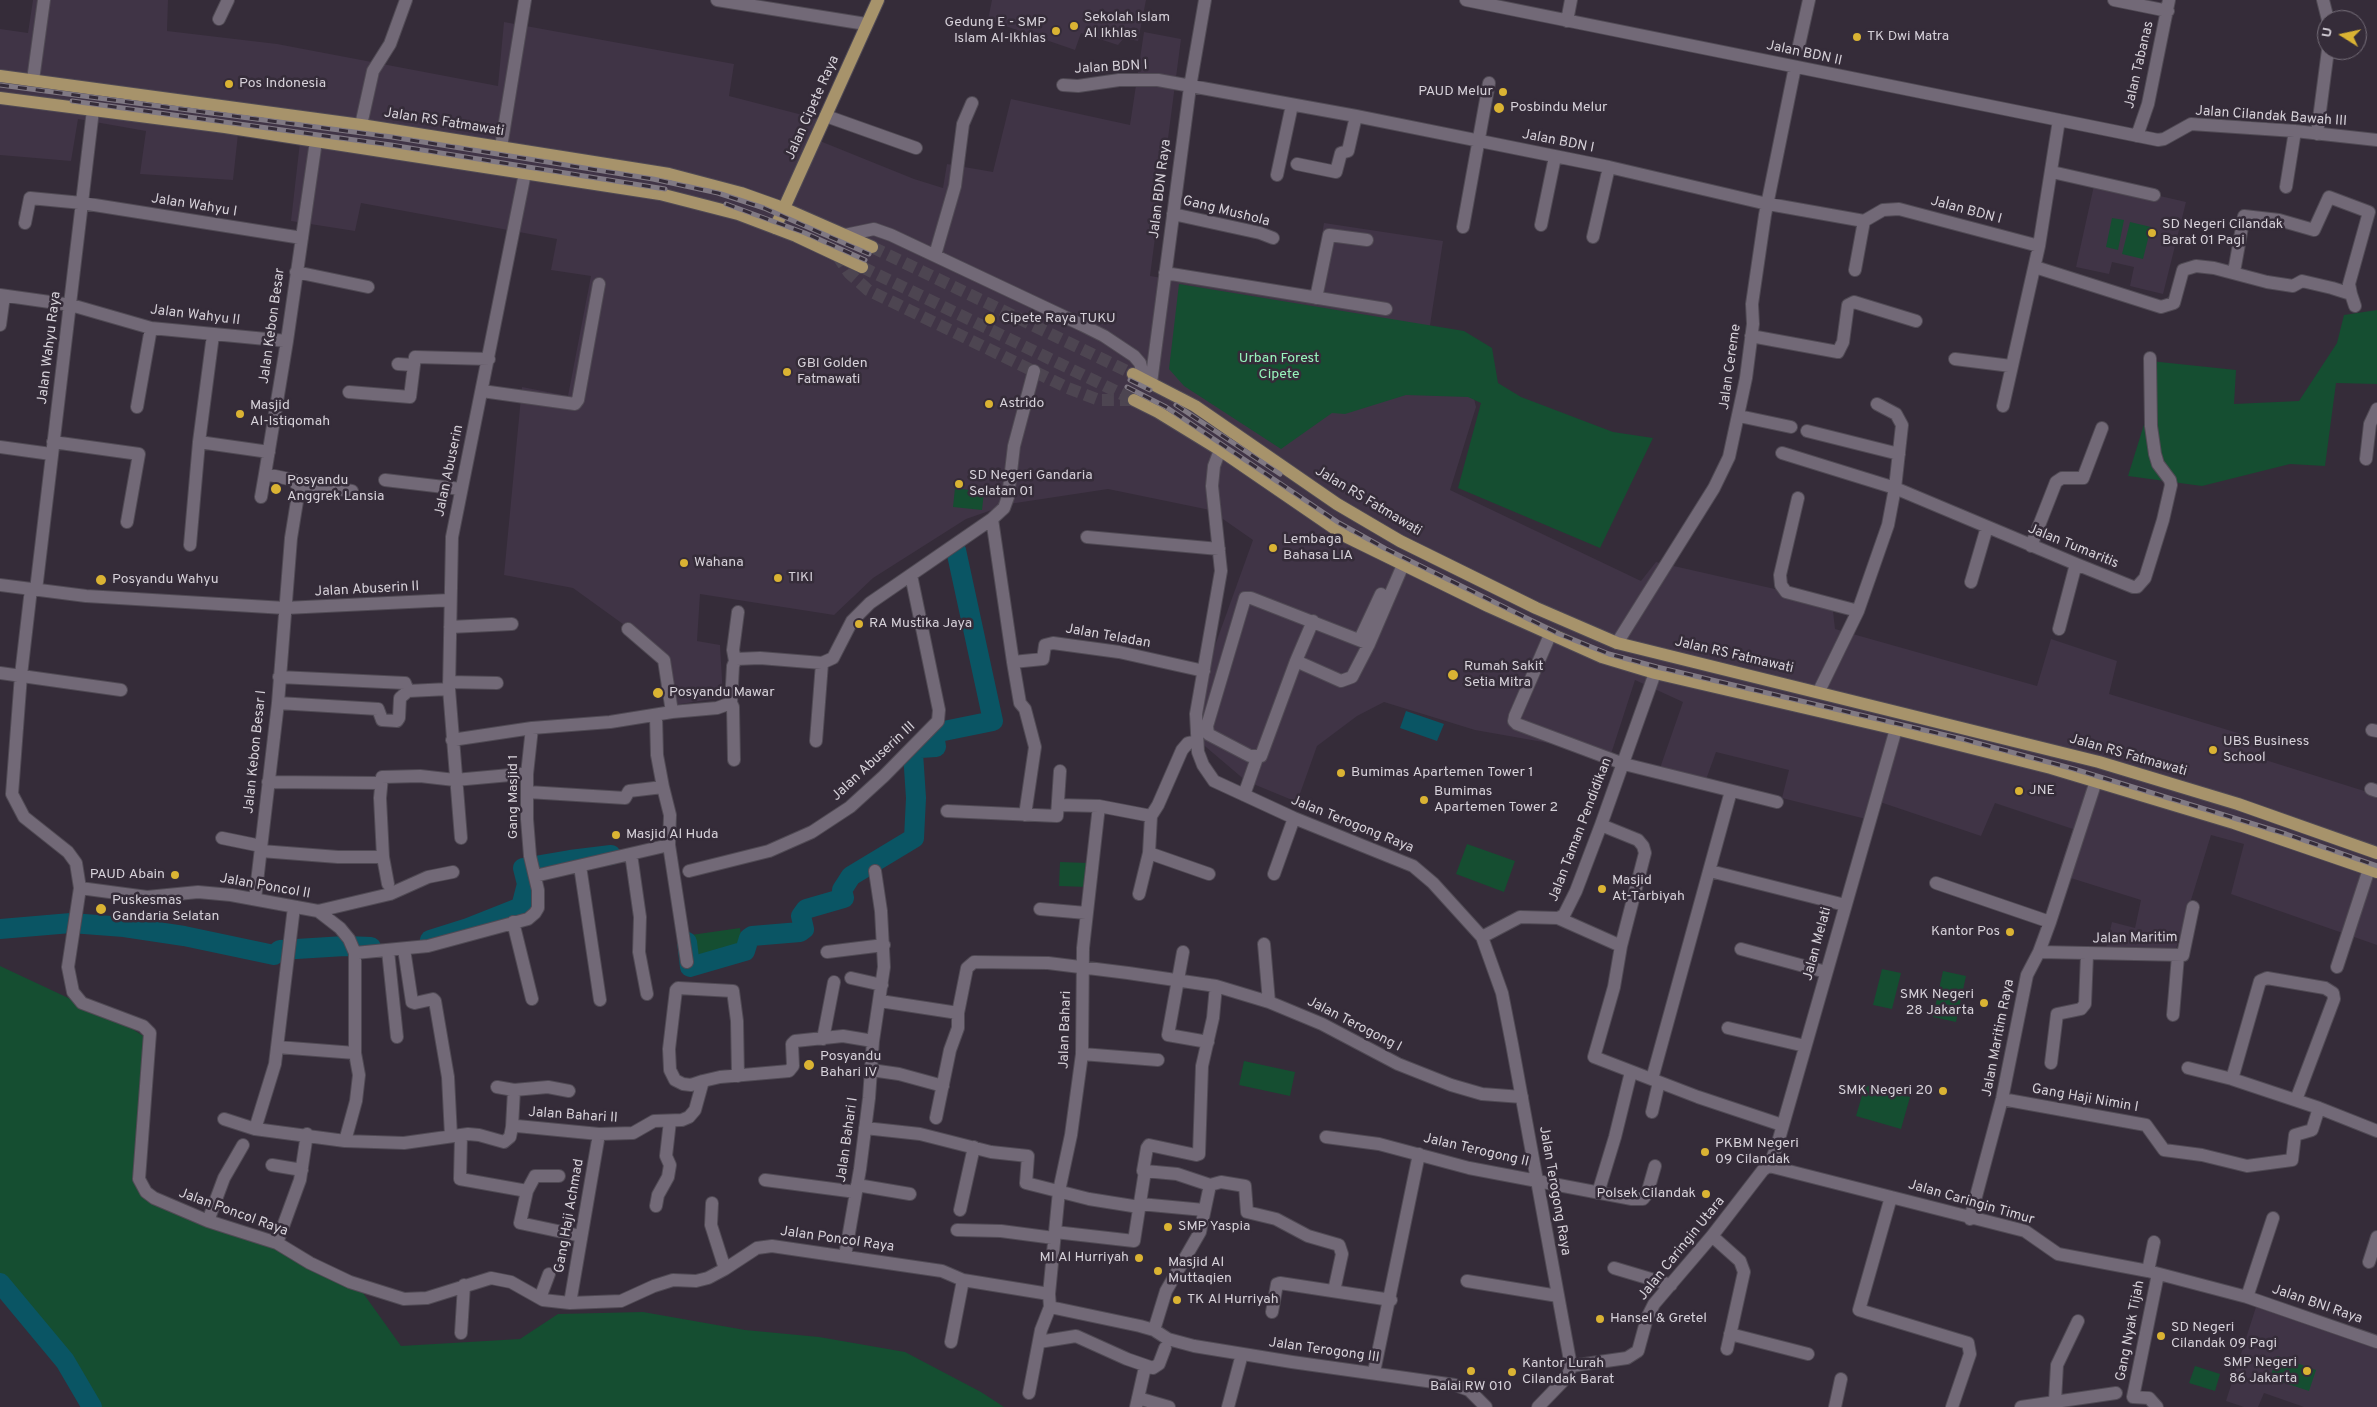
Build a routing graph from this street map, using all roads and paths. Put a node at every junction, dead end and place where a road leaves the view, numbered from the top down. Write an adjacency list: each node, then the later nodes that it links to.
1 (44, 0): 20 (street)
2 (228, 0): 13 (street)
3 (406, 0): 34 (street)
4 (525, 0): 42 (street)
5 (717, 0): 15 (street)
6 (878, 0): 15 (main road, Jalan Cipete Raya)
7 (1205, 0): 23 (street, Jalan BDN Raya)
8 (1466, 0): 14 (street, Jalan BDN II)
9 (1571, 0): 14 (street)
10 (1809, 0): 16 (street)
11 (2114, 0): 12 (street)
12 (2168, 6): 38 (street, Jalan Tabanas)
13 (219, 19)
14 (1567, 21): 18 (street, Jalan BDN II)
15 (866, 24): 30 (main road, Jalan Cipete Raya)
16 (1799, 46)
17 (2327, 60): 37 (street)
18 (1794, 67): 32 (street, Jalan BDN II); 53 (street, Jalan Cereme)
19 (0, 76): 20 (main road, Jalan RS Fatmawati)
20 (33, 80): 26 (main road, Jalan RS Fatmawati)
21 (1489, 83): 39 (street)
22 (1063, 86): 23 (street, Jalan BDN I)
23 (1190, 87): 27 (street, Jalan BDN I); 55 (street, Jalan BDN Raya)
24 (0, 98): 29 (main road)
25 (972, 102): 68 (street)
26 (212, 105): 28 (main road, Jalan RS Fatmawati); 33 (main road)
27 (1292, 105): 31 (street, Jalan BDN I); 49 (street)
28 (230, 107): 34 (main road, Jalan RS Fatmawati); 35 (main road)
29 (93, 110): 33 (main road); 52 (street, Jalan Wahyu Raya)
30 (826, 116): 43 (street); 54 (main road, Jalan Cipete Raya)
31 (1356, 116): 39 (street, Jalan BDN I); 45 (street)
32 (2059, 120): 38 (street, Jalan BDN II); 47 (street)
33 (211, 125): 35 (main road)
34 (361, 125): 42 (main road, Jalan RS Fatmawati)
35 (225, 127): 41 (main road)
36 (2295, 131): 37 (street, Jalan Cilandak Bawah III); 38 (street, Jalan Cilandak Bawah III); 50 (street)
37 (2317, 134): 40 (street, Jalan Cilandak Bawah III)
38 (2137, 136)
39 (1478, 140): 44 (street, Jalan BDN I); 59 (street)
40 (2377, 140)
41 (316, 141): 48 (main road); 63 (street, Jalan Kebon Besar)
42 (501, 147): 54 (main road, Jalan RS Fatmawati)
43 (916, 148)
44 (1555, 157): 46 (street, Jalan BDN I); 58 (street)
45 (1297, 164)
46 (1609, 167): 53 (street, Jalan BDN I); 62 (street)
47 (2052, 172): 51 (street); 66 (street)
48 (525, 173): 60 (main road); 88 (street, Jalan Abuserin)
49 (1277, 175)
50 (2286, 187)
51 (2154, 195)
52 (82, 203): 57 (street, Jalan Wahyu I); 63 (street, Jalan Wahyu I); 79 (street, Jalan Wahyu Raya)
53 (1767, 204): 56 (street, Jalan BDN I); 85 (street, Jalan Cereme)
54 (783, 208): 60 (main road, Jalan Cipete Raya); 61 (main road, Jalan RS Fatmawati)
55 (1172, 214): 64 (street, Gang Mushola); 74 (street, Jalan BDN Raya)
56 (1864, 221): 66 (street, Jalan BDN I); 71 (street)
57 (25, 223)
58 (1541, 225)
59 (1463, 227)
60 (775, 228): 69 (main road)
61 (845, 235): 67 (main road, Jalan RS Fatmawati); 68 (street)
62 (1593, 237)
63 (302, 238): 72 (street, Jalan Kebon Besar)
64 (1273, 238)
65 (1367, 240): 78 (street)
66 (2039, 246): 70 (street)
67 (872, 248)
68 (934, 255): 94 (street)
69 (862, 267)
70 (2035, 267): 73 (street); 92 (street)
71 (1855, 270)
72 (296, 272): 76 (street); 86 (street, Jalan Kebon Besar)
73 (2234, 272): 73 (street)
74 (1165, 273): 78 (street); 94 (street, Jalan BDN Raya)
75 (599, 284): 95 (street)
76 (368, 287)
77 (2, 296): 79 (street, Jalan Wahyu II); 82 (street)
78 (1316, 298): 80 (street)
79 (71, 305): 83 (street, Jalan Wahyu II); 109 (street, Jalan Wahyu Raya)
80 (1386, 309)
81 (1916, 321): 85 (street)
82 (0, 326)
83 (151, 328): 84 (street, Jalan Wahyu II); 100 (street)
84 (213, 335): 86 (street, Jalan Wahyu II); 107 (street)
85 (1751, 336): 102 (street, Jalan Cereme)
86 (287, 340): 111 (street, Jalan Kebon Besar)
87 (2150, 358): 131 (street, Jalan Tumaritis)
88 (489, 359): 91 (street); 95 (street, Jalan Abuserin)
89 (1955, 360): 92 (street)
90 (398, 364): 91 (street)
91 (413, 364): 96 (street)
92 (2011, 366): 99 (street)
93 (1034, 371): 123 (street)
94 (1143, 379): 147 (main road, Jalan RS Fatmawati)
95 (482, 391): 119 (street, Jalan Abuserin)
96 (349, 392)
97 (1134, 400): 110 (main road)
98 (1876, 404): 113 (street)
99 (2003, 406)
100 (137, 407)
101 (2377, 409): 103 (street)
102 (1739, 416): 104 (street); 147 (street, Jalan Cereme)
103 (2374, 425): 114 (street)
104 (1791, 426)
105 (2102, 428): 128 (street)
106 (1807, 431): 113 (street)
107 (199, 442): 111 (street); 127 (street)
108 (0, 447): 109 (street)
109 (52, 448): 124 (street); 135 (street, Jalan Wahyu Raya)
110 (1220, 450): 129 (street, Jalan Terogong Raya); 130 (main road)
111 (270, 452): 115 (street, Jalan Kebon Besar)
112 (1782, 453): 118 (street, Jalan Tumaritis)
113 (1899, 454): 118 (street)
114 (2366, 459)
115 (265, 474): 117 (street); 121 (street, Jalan Kebon Besar)
116 (385, 480): 119 (street)
117 (298, 483): 120 (street); 137 (street)
118 (1895, 488): 125 (street, Jalan Tumaritis); 139 (street)
119 (461, 489): 136 (street, Jalan Abuserin)
120 (352, 491)
121 (261, 497)
122 (1798, 498): 139 (street)
123 (992, 519): 132 (street); 150 (street)
124 (127, 522)
125 (1987, 527): 128 (street, Jalan Tumaritis); 133 (street)
126 (1087, 537): 129 (street)
127 (190, 545)
128 (2031, 546): 131 (street, Jalan Tumaritis)
129 (1219, 549): 152 (street, Jalan Terogong Raya)
130 (1399, 564): 145 (main road); 146 (street)
131 (2076, 564): 144 (street)
132 (911, 575): 151 (street); 208 (street, Jalan Abuserin III)
133 (1971, 582)
134 (0, 584): 135 (street, Jalan Abuserin II)
135 (34, 589): 137 (street, Jalan Abuserin II); 156 (street, Jalan Poncol Raya)
136 (450, 600): 137 (street, Jalan Abuserin II); 142 (street, Jalan Abuserin)
137 (285, 608): 157 (street, Jalan Kebon Besar I)
138 (738, 612): 148 (street)
139 (1858, 612): 163 (street)
140 (1313, 621): 146 (street); 149 (street); 173 (street)
141 (512, 624): 142 (street)
142 (450, 627): 159 (street, Jalan Abuserin)
143 (628, 629): 166 (street)
144 (2059, 629)
145 (1550, 635): 155 (main road); 175 (street)
146 (1365, 642): 149 (street)
147 (1617, 643): 153 (main road, Jalan RS Fatmawati)
148 (735, 661): 151 (street); 164 (street)
149 (1296, 661): 173 (street)
150 (1013, 662): 152 (street, Jalan Teladan); 194 (street)
151 (822, 664): 171 (street)
152 (1204, 671): 172 (street, Jalan Terogong Raya)
153 (1737, 672): 162 (main road); 163 (main road, Jalan RS Fatmawati)
154 (0, 673): 156 (street)
155 (1655, 673): 162 (main road); 175 (street, Jalan Taman Pendidikan)
156 (21, 675): 160 (street); 186 (street, Jalan Poncol Raya)
157 (280, 677): 161 (street); 165 (street, Jalan Kebon Besar I)
158 (497, 683): 159 (street)
159 (449, 686): 161 (street); 170 (street, Jalan Abuserin)
160 (121, 690)
161 (408, 691): 165 (street)
162 (1732, 691): 169 (main road)
163 (1819, 691): 187 (main road, Jalan RS Fatmawati)
164 (731, 702): 166 (street); 174 (street)
165 (278, 703): 180 (street, Jalan Kebon Besar I)
166 (672, 712): 167 (street)
167 (656, 716): 168 (street); 182 (street)
168 (532, 728): 170 (street); 184 (street, Gang Masjid 1)
169 (1896, 729): 179 (main road); 221 (street, Jalan Melati)
170 (452, 740): 178 (street, Jalan Abuserin)
171 (816, 741)
172 (1196, 741): 185 (street, Jalan Terogong Raya); 195 (street)
173 (1254, 757): 185 (street)
174 (734, 760)
175 (1624, 764): 183 (street); 198 (street, Jalan Taman Pendidikan)
176 (1060, 771): 190 (street)
177 (521, 774): 178 (street)
178 (455, 780): 181 (street); 200 (street, Jalan Abuserin)
179 (2096, 781): 193 (main road); 229 (street, Jalan Maritim Raya)
180 (268, 782): 181 (street); 202 (street, Jalan Kebon Besar I)
181 (380, 783): 206 (street)
182 (663, 787): 184 (street); 201 (street)
183 (1731, 791): 189 (street); 210 (street)
184 (528, 792): 213 (street, Gang Masjid 1)
185 (1241, 794): 196 (street, Jalan Terogong Raya)
186 (6, 795): 218 (street, Jalan Poncol Raya)
187 (2210, 796): 188 (main road, Jalan RS Fatmawati); 193 (main road)
188 (2227, 801): 197 (main road); 204 (main road, Jalan RS Fatmawati)
189 (1778, 802)
190 (1058, 805): 191 (street); 194 (street)
191 (1100, 806): 195 (street); 226 (street, Jalan Bahari)
192 (947, 811): 194 (street)
193 (2204, 814): 197 (main road)
194 (1025, 815)
195 (1151, 816): 203 (street)
196 (1294, 818): 215 (street); 230 (street, Jalan Terogong Raya)
197 (2222, 820): 211 (main road)
198 (1601, 825): 227 (street, Jalan Taman Pendidikan); 233 (street)
199 (222, 838): 202 (street)
200 (461, 838)
201 (669, 842): 205 (street); 243 (street)
202 (261, 848): 206 (street); 220 (street, Jalan Kebon Besar I)
203 (1149, 853): 214 (street); 219 (street)
204 (2377, 853)
205 (630, 854): 207 (street); 252 (street)
206 (383, 858): 217 (street)
207 (580, 866): 213 (street); 254 (street)
208 (689, 871)
209 (875, 871): 232 (street, Jalan Bahari I)
210 (1710, 871): 221 (street); 276 (street)
211 (2373, 871): 245 (street)
212 (453, 872): 225 (street)
213 (534, 872): 228 (street, Gang Masjid 1)
214 (1209, 874)
215 (1274, 874)
216 (1936, 883): 229 (street)
217 (388, 884)
218 (80, 888): 220 (street, Jalan Poncol II); 326 (street, Jalan Poncol Raya)
219 (1140, 894)
220 (255, 899): 222 (street, Jalan Poncol II)
221 (1845, 905): 246 (street, Jalan Melati)
222 (294, 907): 225 (street, Jalan Poncol II); 265 (street)
223 (2194, 907): 242 (street, Jalan Maritim)
224 (1040, 908): 226 (street)
225 (318, 911): 234 (street, Jalan Poncol II)
226 (1086, 913): 244 (street, Jalan Bahari)
227 (1558, 918): 230 (street, Jalan Taman Pendidikan); 233 (street)
228 (513, 922): 235 (street, Gang Masjid 1); 253 (street)
229 (2050, 922): 240 (street, Jalan Maritim Raya)
230 (1482, 937): 281 (street, Jalan Terogong Raya)
231 (1264, 944): 256 (street)
232 (884, 945): 238 (street); 250 (street, Jalan Bahari I)
233 (1621, 946): 272 (street)
234 (353, 949): 237 (street, Gang Masjid 1); 266 (street)
235 (404, 949): 237 (street, Gang Masjid 1); 296 (street)
236 (1741, 949): 246 (street)
237 (388, 951): 260 (street)
238 (827, 952)
239 (1183, 952): 248 (street)
240 (2040, 952): 241 (street, Jalan Maritim); 282 (street, Jalan Maritim Raya)
241 (2088, 955): 242 (street, Jalan Maritim); 269 (street)
242 (2178, 956): 258 (street)
243 (687, 962)
244 (1083, 967): 248 (street, Jalan Terogong I); 257 (street); 267 (street, Jalan Bahari)
245 (2336, 967)
246 (1826, 972): 264 (street, Jalan Melati)
247 (851, 978): 250 (street)
248 (1177, 981): 251 (street, Jalan Terogong I); 263 (street)
249 (834, 982): 261 (street)
250 (882, 985): 255 (street, Jalan Bahari I)
251 (1216, 986): 256 (street, Jalan Terogong I); 263 (street)
252 (648, 994)
253 (532, 1000)
254 (600, 1000)
255 (880, 1001): 257 (street); 262 (street, Jalan Bahari I)
256 (1269, 1002): 281 (street, Jalan Terogong I)
257 (958, 1013): 277 (street)
258 (2173, 1015)
259 (1728, 1028): 264 (street)
260 (397, 1037)
261 (823, 1039): 262 (street); 273 (street)
262 (873, 1041): 271 (street, Jalan Bahari I)
263 (1208, 1042): 301 (street)
264 (1805, 1046): 289 (street, Jalan Melati)
265 (277, 1047): 266 (street); 292 (street)
266 (355, 1053): 298 (street)
267 (1082, 1054): 268 (street); 315 (street, Jalan Bahari)
268 (1158, 1060)
269 (2051, 1063)
270 (2188, 1068): 274 (street)
271 (871, 1070): 277 (street); 291 (street, Jalan Bahari I)
272 (1631, 1072): 276 (street); 316 (street)
273 (738, 1076): 275 (street); 275 (street)
274 (2232, 1079): 283 (street); 283 (street)
275 (703, 1081): 288 (street, Jalan Bahari II)
276 (1655, 1081): 285 (street); 289 (street)
277 (944, 1086): 286 (street)
278 (497, 1087): 279 (street)
279 (514, 1090): 280 (street); 290 (street)
280 (569, 1091)
281 (1522, 1097): 311 (street, Jalan Terogong Raya)
282 (2002, 1099): 284 (street, Gang Haji Nimin I); 325 (street, Jalan Maritim Raya)
283 (2296, 1100): 284 (street)
284 (2319, 1108): 293 (street)
285 (1652, 1112)
286 (936, 1118)
287 (224, 1119): 292 (street, Jalan Bahari II)
288 (670, 1121): 295 (street, Jalan Bahari II); 321 (street)
289 (1782, 1125): 305 (street, Jalan Melati)
290 (512, 1127): 295 (street, Jalan Bahari II); 296 (street, Jalan Bahari II)
291 (865, 1128): 300 (street); 313 (street, Jalan Bahari I)
292 (255, 1129): 294 (street, Jalan Bahari II)
293 (2377, 1132)
294 (307, 1134): 298 (street, Jalan Bahari II); 306 (street)
295 (599, 1134): 329 (street, Gang Haji Achmad)
296 (456, 1135): 298 (street, Jalan Bahari II); 314 (street)
297 (1326, 1137): 302 (street, Jalan Terogong II)
298 (345, 1141)
299 (243, 1145): 326 (street)
300 (974, 1147): 315 (street); 322 (street)
301 (1199, 1154): 307 (street); 309 (street)
302 (1419, 1154): 311 (street, Jalan Terogong II); 349 (street)
303 (272, 1165): 306 (street)
304 (1655, 1166): 316 (street, Jalan Terogong II)
305 (1769, 1166): 318 (street, Jalan Caringin Timur); 330 (street, Jalan Caringin Utara)
306 (302, 1170): 333 (street)
307 (1143, 1171): 309 (street); 320 (street)
308 (559, 1176): 314 (street)
309 (1192, 1179): 312 (street)
310 (765, 1180): 313 (street)
311 (1536, 1180): 316 (street, Jalan Terogong II); 346 (street, Jalan Terogong Raya)
312 (1210, 1185): 323 (street); 344 (street)
313 (857, 1189): 317 (street); 334 (street, Jalan Bahari I)
314 (526, 1191): 329 (street)
315 (1059, 1191): 320 (street); 328 (street, Jalan Bahari)
316 (1598, 1193)
317 (910, 1194)
318 (1891, 1197): 325 (street, Jalan Caringin Timur); 377 (street)
319 (712, 1203): 337 (street)
320 (1139, 1205): 323 (street); 328 (street)
321 (656, 1206)
322 (960, 1210)
323 (1204, 1210): 354 (street)
324 (2273, 1218): 347 (street)
325 (1970, 1219): 338 (street, Jalan Caringin Timur)
326 (208, 1221): 333 (street, Jalan Poncol Raya)
327 (957, 1230): 328 (street)
328 (1055, 1235): 345 (street, Jalan Bahari)
329 (581, 1236): 350 (street, Gang Haji Achmad)
330 (1712, 1236): 343 (street, Jalan Caringin Utara); 356 (street)
331 (2377, 1237): 335 (street)
332 (2154, 1242): 338 (street)
333 (277, 1243): 342 (street, Jalan Poncol Raya)
334 (845, 1256): 337 (street, Jalan Poncol Raya); 340 (street, Jalan Poncol Raya)
335 (2369, 1262)
336 (1614, 1268): 343 (street)
337 (725, 1269): 350 (street, Jalan Poncol Raya)
338 (2153, 1272): 347 (street, Jalan Caringin Timur); 379 (street, Gang Nyak Tijah)
339 (549, 1274): 348 (street)
340 (963, 1280): 345 (street, Jalan Poncol Raya); 357 (street)
341 (1467, 1281): 346 (street)
342 (464, 1285): 348 (street, Jalan Poncol Raya); 355 (street)
343 (1671, 1285): 365 (street, Jalan Caringin Utara)
344 (1334, 1291): 349 (street); 352 (street)
345 (1049, 1294): 351 (street, Jalan Bahari)
346 (1558, 1296): 365 (street, Jalan Terogong Raya)
347 (2247, 1296): 360 (street, Jalan BNI Raya)
348 (540, 1298): 350 (street, Jalan Poncol Raya)
349 (1391, 1300): 366 (street)
350 (570, 1303)
351 (1050, 1307): 354 (street, Jalan Terogong III); 358 (street, Jalan Bahari)
352 (1272, 1312)
353 (2078, 1321): 370 (street)
354 (1154, 1330): 359 (street, Jalan Terogong III)
355 (461, 1333)
356 (1730, 1334): 361 (street); 363 (street)
357 (951, 1342)
358 (1039, 1342): 364 (street); 368 (street, Jalan Bahari)
359 (1167, 1342): 362 (street, Jalan Terogong III); 364 (street)
360 (2377, 1342)
361 (1727, 1349)
362 (1242, 1354): 366 (street, Jalan Terogong III); 373 (street)
363 (1808, 1354)
364 (1145, 1366): 371 (street)
365 (1572, 1366): 375 (street)
366 (1374, 1372): 374 (street, Jalan Terogong III)
367 (1841, 1379): 376 (street)
368 (1029, 1393)
369 (2116, 1393): 370 (street)
370 (2054, 1401): 378 (street)
371 (1137, 1403): 372 (street)
372 (1169, 1407)
373 (1228, 1407)
374 (1486, 1407)
375 (1538, 1407)
376 (1835, 1407)
377 (1952, 1407)
378 (2021, 1407)
379 (2156, 1407)

